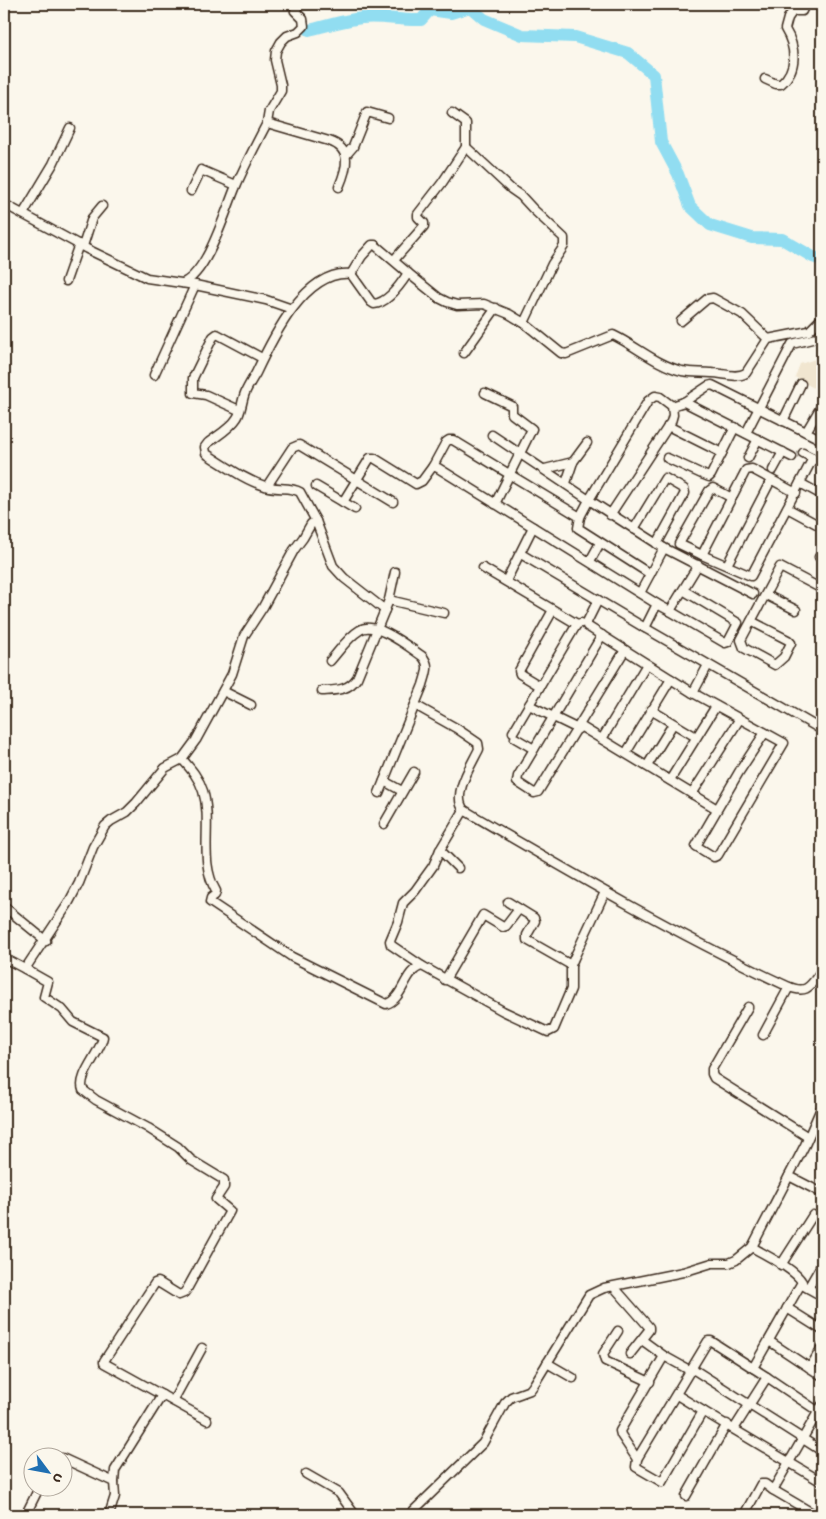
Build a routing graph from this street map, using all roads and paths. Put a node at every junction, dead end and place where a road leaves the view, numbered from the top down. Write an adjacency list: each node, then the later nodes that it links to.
1 (300, 4): 8 (street)
2 (338, 4): 3 (street)
3 (343, 4)
4 (805, 4): 5 (street)
5 (765, 79)
6 (452, 113): 10 (street)
7 (388, 118): 11 (street)
8 (267, 123): 11 (street); 12 (street)
9 (70, 128): 17 (street)
10 (466, 147): 19 (street); 29 (street)
11 (346, 155): 13 (street)
12 (236, 185): 14 (street); 23 (street)
13 (339, 187)
14 (191, 191)
15 (4, 204): 17 (street)
16 (102, 206): 18 (street)
17 (24, 214): 18 (street)
18 (81, 245): 22 (street); 23 (street)
19 (394, 260): 20 (street); 21 (street)
20 (351, 274): 21 (street); 26 (street)
21 (408, 274): 25 (street)
22 (66, 280)
23 (183, 283): 24 (street)
24 (195, 285): 26 (street); 34 (street)
25 (496, 308): 29 (street); 32 (street)
26 (292, 309): 33 (street)
27 (822, 318): 31 (street)
28 (681, 320): 31 (street)
29 (524, 323): 31 (street)
30 (822, 331): 40 (street)
31 (768, 339)
32 (464, 353)
33 (262, 358): 41 (street); 41 (street)
34 (154, 375)
35 (801, 384): 42 (street)
36 (485, 393): 52 (street)
37 (684, 402): 39 (street); 40 (street); 44 (street)
38 (822, 405): 45 (street)
39 (672, 406): 43 (street); 74 (street)
40 (758, 408): 42 (street); 46 (street)
41 (239, 410): 82 (street)
42 (783, 420): 45 (street)
43 (668, 426): 53 (street); 80 (street)
44 (735, 427): 46 (street); 53 (street)
45 (806, 432): 49 (street)
46 (746, 433): 48 (street)
47 (492, 435): 52 (street)
48 (758, 439): 51 (street); 57 (street)
49 (822, 440)
50 (588, 443): 59 (street)
51 (783, 452): 55 (street); 63 (street)
52 (520, 453): 62 (street); 64 (street)
53 (722, 453): 56 (street)
54 (803, 453): 58 (street)
55 (792, 456)
56 (667, 458)
57 (748, 458)
58 (814, 458): 60 (street); 69 (street)
59 (574, 462): 62 (street); 68 (street)
60 (822, 462)
61 (433, 466): 64 (street); 65 (street); 77 (street)
62 (545, 469): 68 (street)
63 (773, 470)
64 (509, 475): 77 (street); 81 (street)
65 (356, 479): 67 (street); 75 (street); 76 (street)
66 (771, 480): 71 (street); 73 (street); 92 (street)
67 (269, 483)
68 (566, 483): 74 (street)
69 (800, 483): 71 (street); 72 (street)
70 (316, 486): 75 (street)
71 (796, 493): 78 (street)
72 (822, 495)
73 (732, 498): 89 (street); 89 (street)
74 (589, 500): 80 (street); 81 (street)
75 (343, 502): 79 (street)
76 (393, 502)
77 (495, 504): 83 (street)
78 (787, 508): 84 (street); 92 (street)
79 (355, 509)
80 (610, 515): 85 (street)
81 (580, 517): 86 (street)
82 (316, 522): 105 (street); 122 (street)
83 (533, 527): 88 (street); 90 (street)
84 (822, 527)
85 (634, 529): 87 (street); 87 (street)
86 (600, 543): 90 (street); 95 (street)
87 (661, 546): 91 (street); 95 (street)
88 (521, 554): 96 (street); 103 (street)
89 (702, 555): 92 (street)
90 (590, 561): 99 (street)
91 (698, 565): 98 (street); 100 (street)
92 (727, 565)
93 (483, 568): 96 (street)
94 (395, 572): 102 (street)
95 (650, 574): 99 (street)
96 (506, 582): 106 (street)
97 (822, 589): 101 (street)
98 (683, 590): 108 (street); 108 (street)
99 (640, 593): 104 (street)
100 (753, 594)
101 (766, 594): 107 (street); 110 (street)
102 (389, 600): 105 (street); 109 (street)
103 (598, 600): 111 (street); 114 (street)
104 (657, 604): 108 (street); 114 (street)
105 (385, 610): 113 (street)
106 (554, 610): 112 (street); 121 (street)
107 (796, 610)
108 (670, 611)
109 (444, 613)
110 (751, 621): 110 (street)
111 (587, 622): 112 (street); 115 (street)
112 (577, 624): 121 (street)
113 (377, 628): 117 (street); 123 (street); 126 (street)
114 (645, 628): 119 (street)
115 (602, 635): 116 (street); 130 (street)
116 (625, 650): 118 (street); 133 (street)
117 (330, 661)
118 (647, 664): 120 (street); 137 (street)
119 (708, 665): 124 (street); 134 (street)
120 (671, 679): 124 (street); 129 (street)
121 (540, 686): 127 (street)
122 (223, 691): 125 (street); 140 (street)
123 (322, 691)
124 (692, 693): 128 (street)
125 (252, 705)
126 (415, 705): 144 (street); 149 (street)
127 (530, 705): 130 (street); 138 (street)
128 (716, 706): 131 (street); 136 (street)
129 (651, 710): 132 (street); 139 (street)
130 (554, 717): 133 (street); 138 (street)
131 (739, 720): 135 (street); 147 (street)
132 (673, 724): 136 (street); 141 (street)
133 (579, 728): 137 (street); 138 (street)
134 (822, 730)
135 (764, 734): 148 (street); 148 (street)
136 (696, 738): 143 (street)
137 (602, 739): 139 (street)
138 (534, 749)
139 (626, 752): 141 (street)
140 (182, 759): 157 (street); 160 (street)
141 (647, 766): 143 (street)
142 (414, 772): 145 (street)
143 (670, 780): 147 (street)
144 (384, 781): 145 (street); 146 (street)
145 (402, 791): 150 (street)
146 (379, 793)
147 (692, 794): 148 (street)
148 (717, 809)
149 (464, 810): 151 (street); 153 (street)
150 (384, 824)
151 (440, 850): 152 (street); 160 (street)
152 (458, 868)
153 (605, 892): 159 (street); 164 (street)
154 (508, 902): 156 (street)
155 (7, 909): 157 (street)
156 (519, 909): 159 (street); 163 (street)
157 (46, 940): 161 (street)
158 (4, 958): 161 (street)
159 (571, 965): 163 (street)
160 (422, 966): 163 (street)
161 (25, 969): 197 (street)
162 (822, 970): 164 (street)
163 (445, 980)
164 (789, 986): 166 (street)
165 (748, 1007): 168 (street)
166 (763, 1035)
167 (822, 1106): 168 (street)
168 (808, 1137): 169 (street)
169 (789, 1176): 170 (street); 172 (street)
170 (822, 1193)
171 (813, 1215): 174 (street)
172 (752, 1247): 174 (street); 176 (street)
173 (822, 1264): 177 (street)
174 (782, 1265): 175 (street)
175 (802, 1282): 177 (street); 179 (street)
176 (614, 1287): 182 (street); 188 (street)
177 (808, 1288): 178 (street)
178 (822, 1296)
179 (787, 1308): 181 (street); 183 (street)
180 (618, 1330): 195 (street)
181 (822, 1330)
182 (642, 1340): 186 (street); 187 (street)
183 (769, 1341): 189 (street); 190 (street)
184 (822, 1347): 190 (street)
185 (202, 1348): 198 (street)
186 (630, 1354)
187 (664, 1356): 191 (street); 195 (street)
188 (547, 1363): 194 (street); 219 (street)
189 (753, 1368): 191 (street); 193 (street)
190 (810, 1368): 192 (street)
191 (692, 1370): 196 (street); 199 (street)
192 (822, 1376)
193 (767, 1377): 199 (street); 201 (street)
194 (573, 1378)
195 (650, 1382): 206 (street)
196 (677, 1394): 200 (street); 206 (street)
197 (162, 1395): 198 (street); 210 (street)
198 (173, 1401): 202 (street)
199 (749, 1404): 203 (street); 204 (street)
200 (703, 1410): 203 (street); 206 (street)
201 (821, 1410): 204 (street)
202 (207, 1420)
203 (731, 1427): 208 (street); 214 (street)
204 (803, 1439): 205 (street); 208 (street)
205 (822, 1451)
206 (637, 1459)
207 (72, 1462): 210 (street)
208 (789, 1462): 211 (street); 212 (street)
209 (306, 1474): 218 (street)
210 (114, 1482): 217 (street)
211 (822, 1482)
212 (773, 1490): 216 (street); 220 (street)
213 (36, 1496): 215 (street)
214 (686, 1496)
215 (29, 1514)
216 (814, 1514)
217 (109, 1515)
218 (355, 1515)
219 (409, 1515)
220 (744, 1515)

